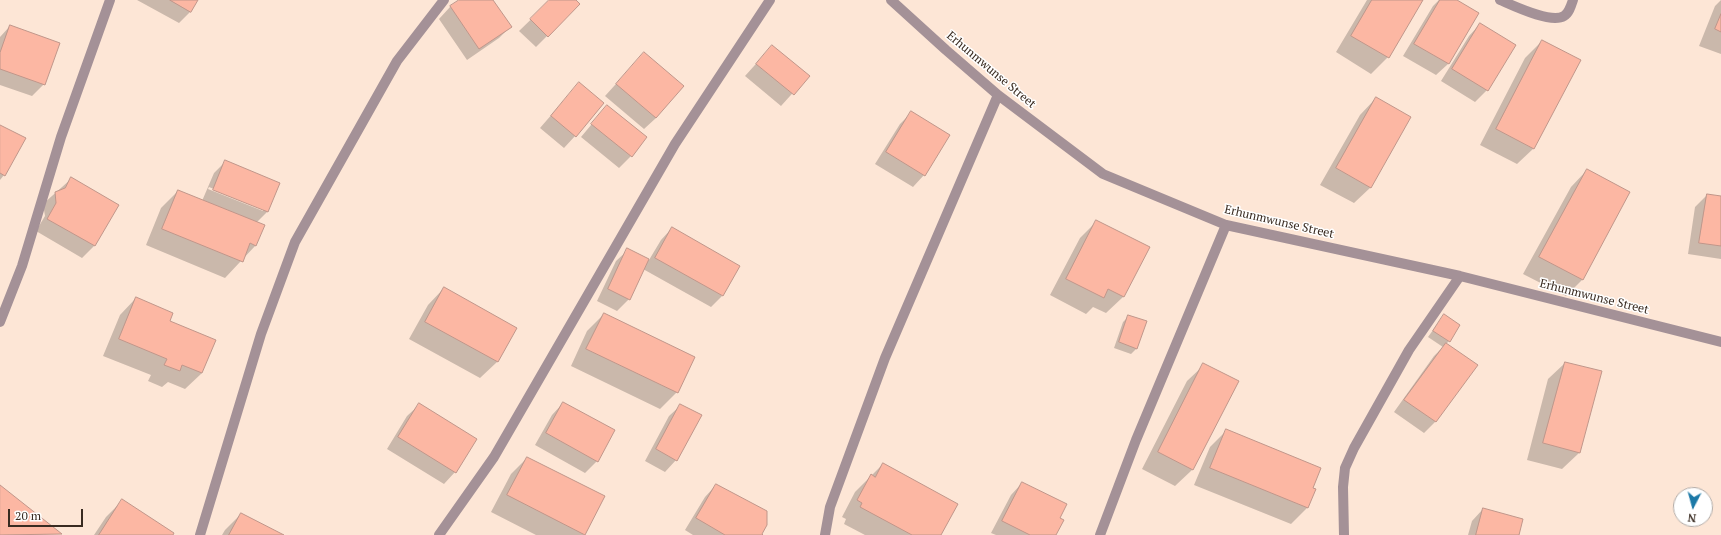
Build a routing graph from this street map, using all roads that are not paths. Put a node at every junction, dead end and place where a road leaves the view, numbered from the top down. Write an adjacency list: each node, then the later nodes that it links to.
1 (110, 0): 10 (street)
2 (444, 0): 13 (street)
3 (770, 0): 14 (street)
4 (891, 0): 7 (street, Erhunmwunse Street)
5 (1500, 0): 6 (street)
6 (1573, 0)
7 (998, 95): 8 (street, Erhunmwunse Street); 15 (street)
8 (1226, 225): 9 (street, Erhunmwunse Street); 16 (street)
9 (1460, 276): 11 (street, Erhunmwunse Street); 12 (street)
10 (0, 322)
11 (1721, 342)
12 (1345, 534)
13 (200, 535)
14 (439, 535)
15 (825, 535)
16 (1100, 535)

